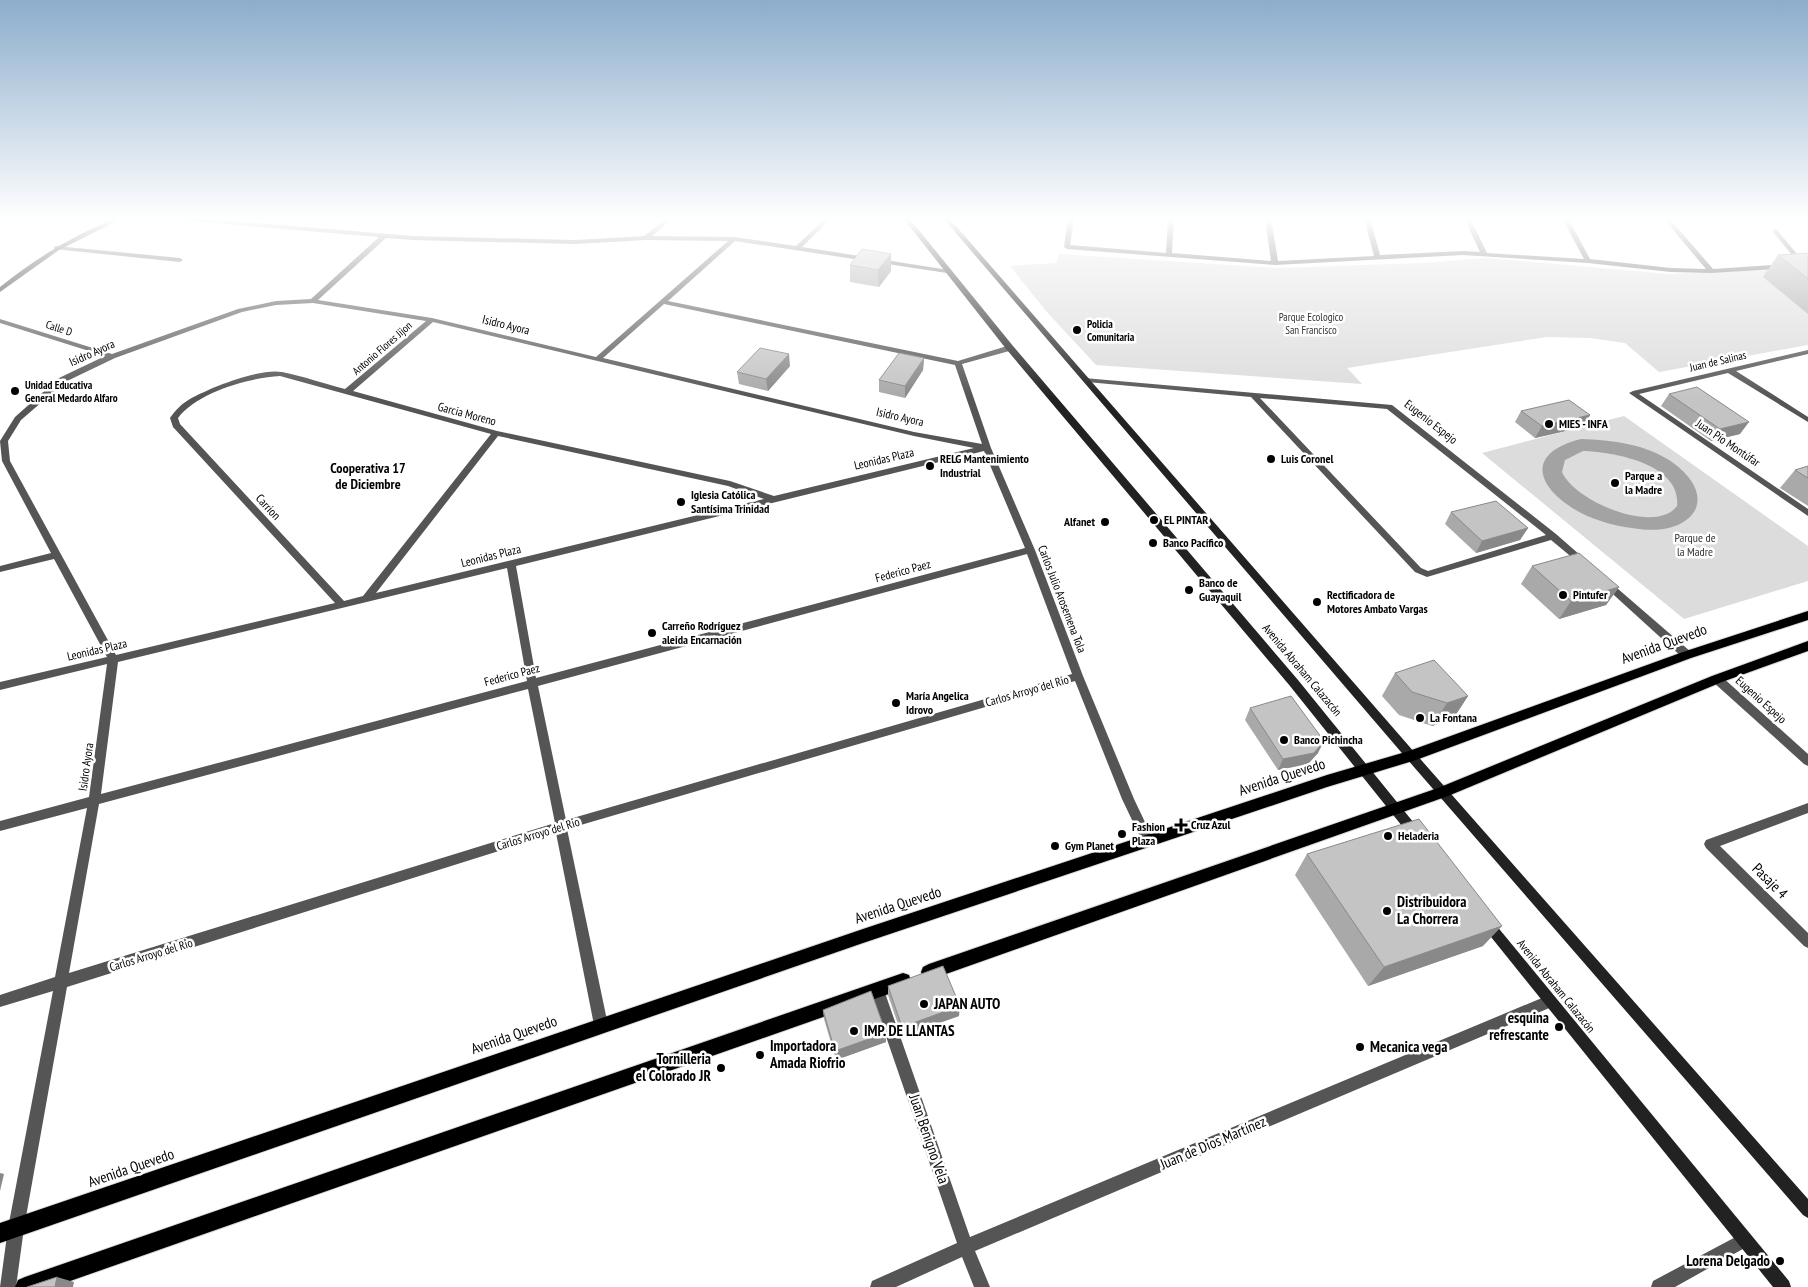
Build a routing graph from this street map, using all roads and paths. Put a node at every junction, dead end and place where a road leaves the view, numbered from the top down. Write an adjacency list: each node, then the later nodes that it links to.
1 (16, 278): 6 (main road)
2 (338, 278): 7 (street)
3 (689, 278): 8 (street)
4 (953, 278): 11 (main road, Avenida Abraham Calazacón)
5 (998, 278): 17 (main road, Avenida Abraham Calazacón)
6 (0, 290)
7 (313, 301): 9 (street, Isidro Ayora); 13 (street, Isidro Ayora)
8 (662, 302): 14 (street); 15 (street)
9 (432, 320): 14 (street, Isidro Ayora); 18 (street, Antonio Flores Jijon)
10 (0, 321): 13 (street, Calle D)
11 (1010, 348): 15 (street); 46 (main road, Avenida Abraham Calazacón)
12 (1808, 352): 16 (street, Juan de Salinas)
13 (112, 356): 29 (street, Isidro Ayora)
14 (597, 360): 24 (street, Isidro Ayora)
15 (958, 363): 24 (street, Carlos Julio Arosemena Tola)
16 (1729, 370): 19 (street, Juan de Salinas); 21 (street)
17 (1087, 380): 20 (street, Eugenio Espejo); 44 (main road, Avenida Abraham Calazacón)
18 (346, 393): 22 (street, Garcia Moreno); 23 (street, Garcia Moreno)
19 (1633, 393): 26 (street, Juan Pío Montúfar)
20 (1254, 396): 27 (street, Eugenio Espejo); 27 (street)
21 (1808, 420)
22 (176, 425): 35 (street, Carrion)
23 (496, 434): 25 (street, Garcia Moreno); 34 (street)
24 (987, 448): 25 (street, Leonidas Plaza); 28 (street, Carlos Julio Arosemena Tola)
25 (772, 499): 30 (street, Leonidas Plaza)
26 (1808, 513)
27 (1553, 536): 32 (street, Eugenio Espejo)
28 (1030, 550): 40 (street, Carlos Julio Arosemena Tola); 42 (street, Federico Paez)
29 (58, 555): 31 (street); 39 (street, Isidro Ayora)
30 (511, 564): 34 (street, Leonidas Plaza); 42 (street)
31 (0, 569)
32 (1590, 569)
33 (1598, 575): 38 (street)
34 (366, 600): 35 (street, Leonidas Plaza)
35 (342, 605): 39 (street, Leonidas Plaza)
36 (1808, 615): 38 (main road, Avenida Quevedo)
37 (1808, 646): 41 (main road)
38 (1686, 655): 44 (main road, Avenida Quevedo)
39 (113, 660): 43 (street, Leonidas Plaza); 48 (street, Isidro Ayora)
40 (1078, 676): 52 (street, Carlos Arroyo del Rio); 54 (street, Carlos Julio Arosemena Tola)
41 (1717, 679): 45 (street, Eugenio Espejo); 47 (main road)
42 (532, 682): 48 (street, Federico Paez); 52 (street)
43 (0, 686)
44 (1411, 756): 46 (main road, Avenida Quevedo); 47 (main road, Avenida Abraham Calazacón)
45 (1808, 762)
46 (1365, 770): 49 (main road, Avenida Abraham Calazacón); 54 (main road, Avenida Quevedo)
47 (1443, 792): 49 (main road); 62 (main road, Avenida Abraham Calazacón)
48 (94, 801): 51 (street, Federico Paez); 57 (street, Isidro Ayora)
49 (1395, 808): 53 (main road, Avenida Abraham Calazacón); 58 (main road)
50 (1808, 808): 56 (street, Pasaje 4)
51 (0, 826)
52 (562, 826): 57 (street, Carlos Arroyo del Rio); 61 (street)
53 (1420, 839)
54 (1148, 841): 61 (main road, Avenida Quevedo)
55 (1481, 916): 60 (main road, Avenida Abraham Calazacón)
56 (1808, 942)
57 (60, 984): 59 (street, Carlos Arroyo del Rio); 63 (street, Isidro Ayora)
58 (877, 990): 66 (street, Juan Benigno Vela); 68 (main road)
59 (0, 1001)
60 (1549, 1001): 65 (main road, Avenida Abraham Calazacón); 66 (street, Juan de Dios Martínez)
61 (601, 1025): 63 (main road, Avenida Quevedo)
62 (1808, 1210)
63 (16, 1228): 64 (main road, Avenida Quevedo); 67 (street, Isidro Ayora)
64 (0, 1233)
65 (1745, 1240): 71 (street); 72 (main road, Avenida Abraham Calazacón)
66 (966, 1247): 69 (street, Juan de Dios Martínez); 70 (street, Juan Benigno Vela)
67 (8, 1287)
68 (25, 1287)
69 (878, 1287)
70 (982, 1287)
71 (1659, 1287)
72 (1783, 1287)

